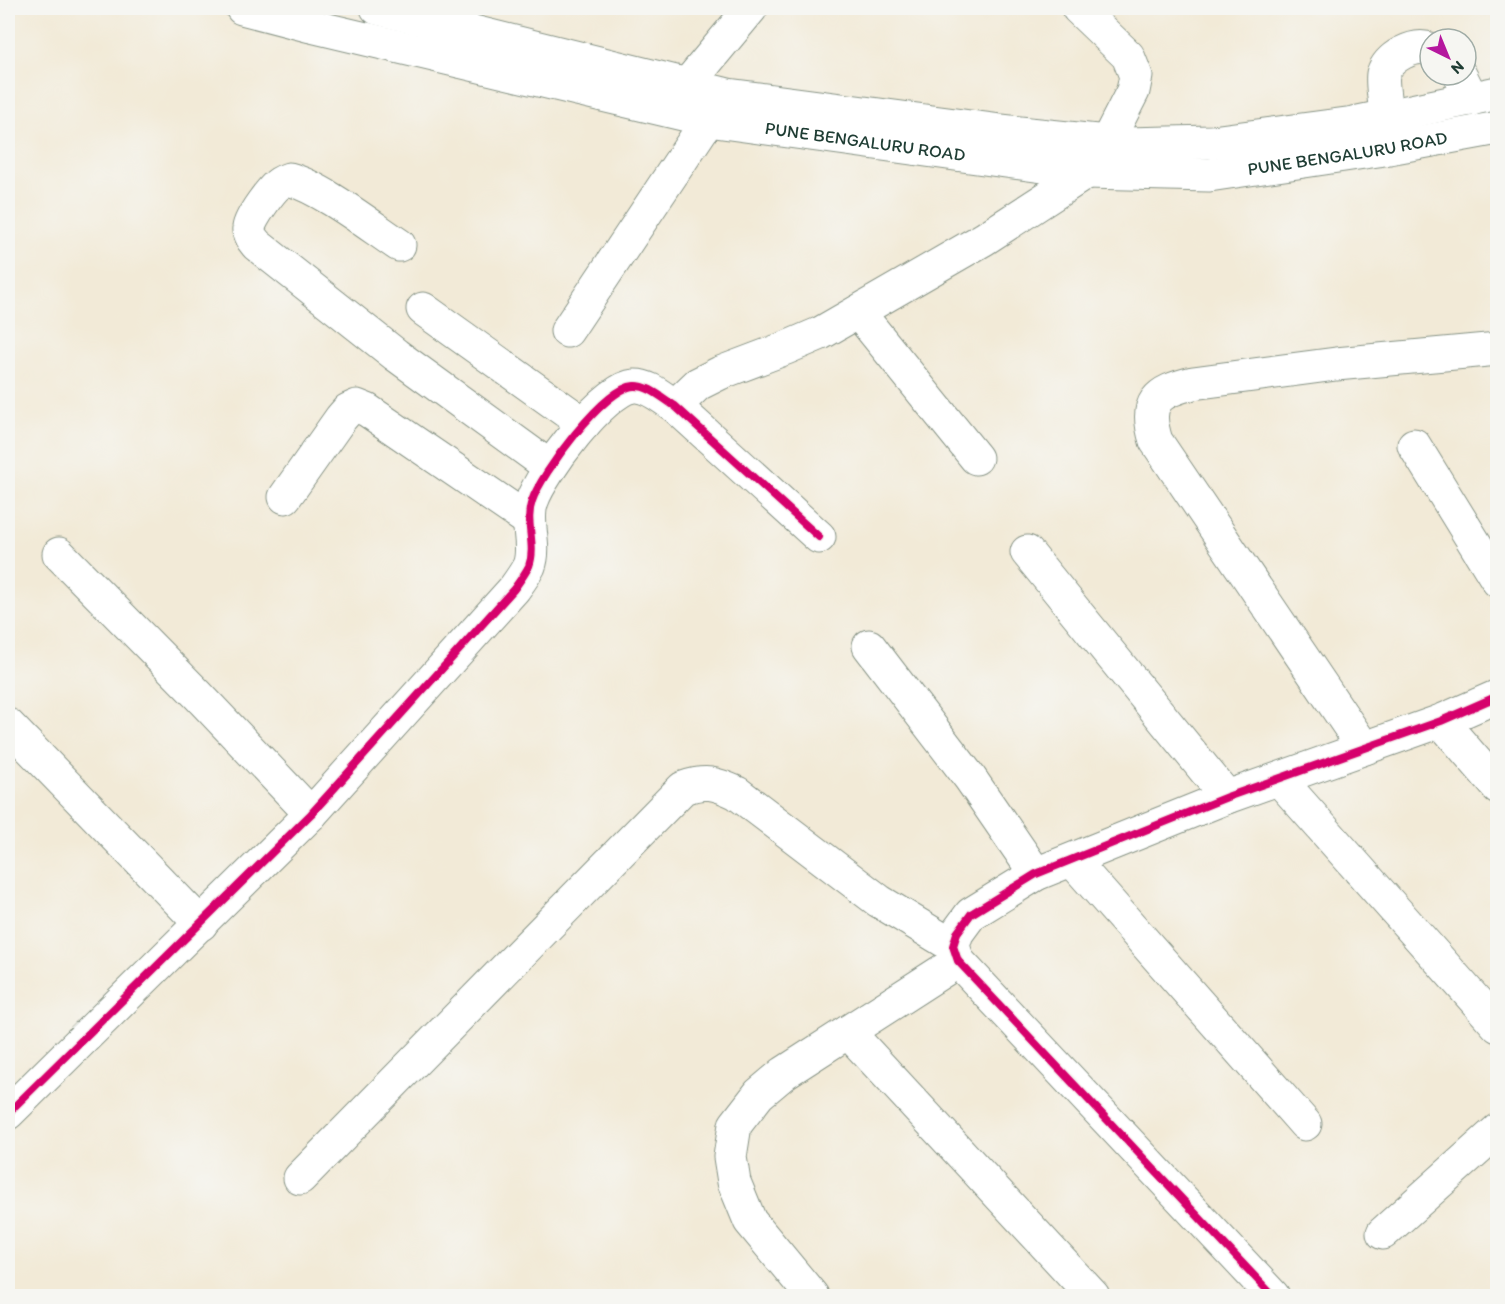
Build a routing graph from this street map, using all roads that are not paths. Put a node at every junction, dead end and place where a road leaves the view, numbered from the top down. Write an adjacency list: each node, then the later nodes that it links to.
1 (242, 8): 5 (street, PUNE BENGALURU ROAD)
2 (377, 8): 7 (street)
3 (751, 8): 7 (street)
4 (1078, 8): 12 (street)
5 (317, 17): 10 (street, PUNE BENGALURU ROAD)
6 (1418, 48): 9 (street)
7 (687, 85): 12 (street)
8 (1476, 89): 9 (street)
9 (1386, 117): 12 (street)
10 (708, 120): 13 (street, PUNE BENGALURU ROAD); 17 (street)
11 (1497, 128): 13 (street, PUNE BENGALURU ROAD)
12 (1107, 142)
13 (1087, 172): 16 (street)
14 (399, 245): 23 (street)
15 (423, 309): 20 (street)
16 (858, 312): 19 (street); 22 (street)
17 (567, 331)
18 (1497, 349): 34 (street)
19 (675, 406): 20 (street); 26 (street)
20 (584, 424): 23 (street)
21 (1414, 445): 29 (street)
22 (976, 458)
23 (550, 467): 25 (street)
24 (285, 497): 25 (street)
25 (528, 520): 38 (street)
26 (819, 537)
27 (1027, 552): 37 (street)
28 (59, 554): 38 (street)
29 (1497, 581)
30 (869, 645): 40 (street)
31 (1497, 696): 32 (street)
32 (1441, 721): 34 (street); 36 (street)
33 (8, 725): 41 (street)
34 (1364, 748): 35 (street)
35 (1279, 779): 37 (street); 43 (street)
36 (1497, 787)
37 (1227, 797): 39 (street)
38 (311, 814): 41 (street)
39 (1072, 860): 40 (street); 46 (street)
40 (1036, 874): 42 (street)
41 (201, 924): 45 (street)
42 (955, 954): 44 (street); 48 (street); 52 (street)
43 (1497, 1026)
44 (848, 1032): 50 (street); 51 (street)
45 (8, 1113)
46 (1305, 1124)
47 (1497, 1130): 49 (street)
48 (300, 1178)
49 (1383, 1233)
50 (812, 1296)
51 (1093, 1296)
52 (1273, 1296)

